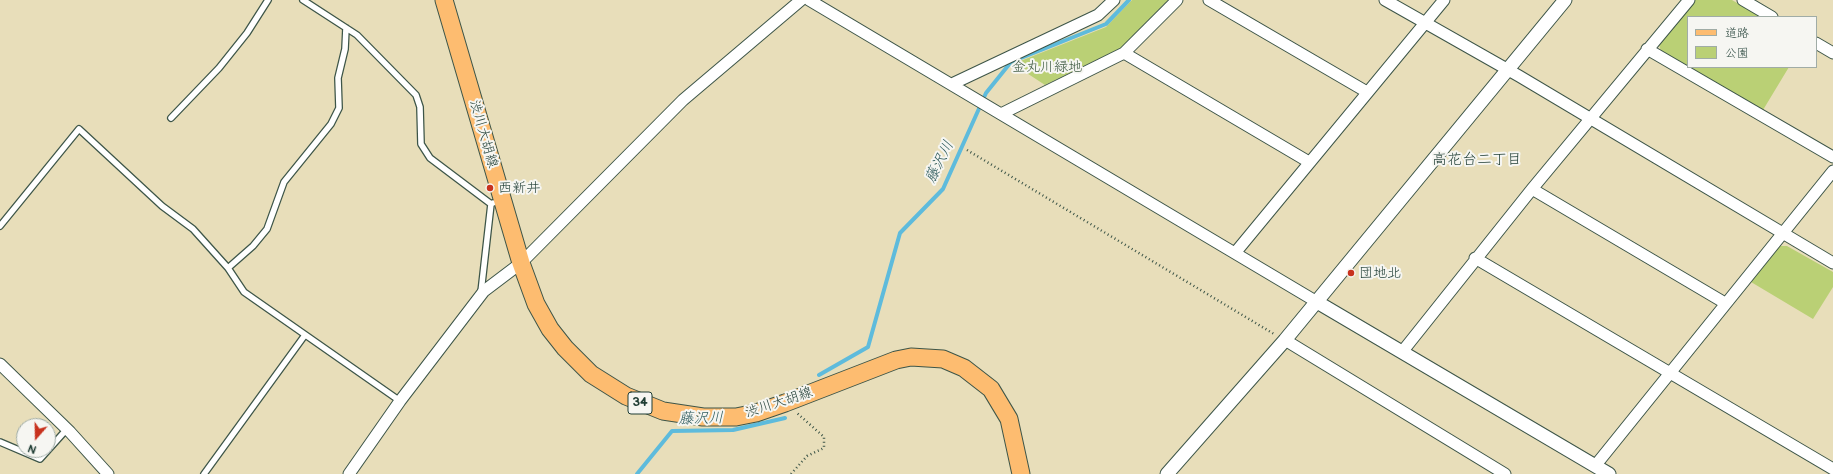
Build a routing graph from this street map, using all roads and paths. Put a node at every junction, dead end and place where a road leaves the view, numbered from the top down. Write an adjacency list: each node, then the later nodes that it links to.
1 (268, 0): 25 (lane)
2 (303, 0): 16 (lane)
3 (444, 0): 32 (main road, 渋川大胡線 / 34)
4 (801, 0): 37 (street)
5 (809, 0): 22 (street)
6 (1114, 0): 22 (street)
7 (1177, 0): 19 (street)
8 (1209, 0): 23 (street)
9 (1385, 0): 15 (street)
10 (1444, 0): 15 (street)
11 (1565, 0): 21 (street)
12 (1689, 0): 18 (street)
13 (1743, 0): 14 (street)
14 (1770, 16)
15 (1425, 23): 21 (street); 23 (street)
16 (346, 28): 32 (lane); 39 (lane)
17 (1817, 44): 20 (street)
18 (1648, 49): 26 (street); 28 (street)
19 (1124, 53): 24 (street); 29 (street)
20 (1833, 54)
21 (1508, 70): 26 (street); 41 (street)
22 (952, 84): 24 (street)
23 (1367, 92): 29 (street)
24 (1001, 114): 35 (street)
25 (171, 118)
26 (1589, 119): 31 (street); 34 (street)
27 (967, 150): 44 (path)
28 (1833, 157)
29 (1309, 162): 35 (street)
30 (1833, 170): 34 (street)
31 (1532, 189): 36 (street); 42 (street)
32 (497, 201): 37 (main road, 渋川大胡線 / 34); 40 (lane)
33 (0, 226): 39 (lane)
34 (1782, 233): 38 (street); 42 (street)
35 (1235, 253): 41 (street)
36 (1475, 258): 45 (street); 47 (street)
37 (521, 263): 40 (street); 49 (main road, 渋川大胡線 / 34)
38 (1833, 263)
39 (228, 268): 43 (lane)
40 (481, 294): 48 (street)
41 (1317, 302): 44 (street); 45 (street)
42 (1726, 303): 47 (street)
43 (305, 335): 48 (lane); 55 (lane)
44 (1285, 340): 59 (street); 60 (street)
45 (1402, 352): 52 (street)
46 (0, 364): 50 (street)
47 (1668, 374): 52 (street); 53 (street)
48 (400, 401): 56 (street)
49 (785, 403): 57 (path); 58 (main road, 渋川大胡線 / 34)
50 (67, 429): 51 (lane); 54 (street)
51 (0, 442)
52 (1595, 466): 61 (street)
53 (1833, 469)
54 (108, 474)
55 (204, 474)
56 (349, 474)
57 (791, 474)
58 (1021, 474)
59 (1167, 474)
60 (1505, 474)
61 (1609, 474)

